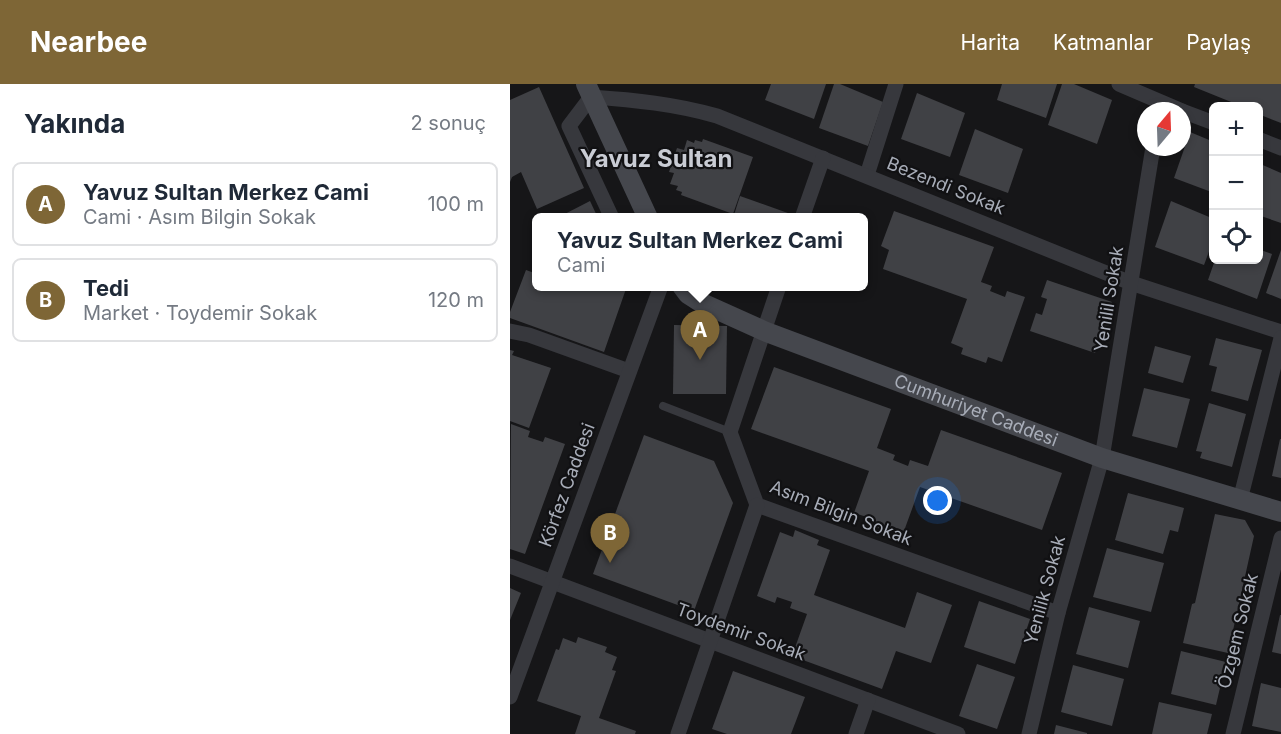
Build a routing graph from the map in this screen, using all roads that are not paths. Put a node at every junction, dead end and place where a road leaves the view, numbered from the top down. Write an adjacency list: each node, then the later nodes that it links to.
1 (896, 84): 11 (street)
2 (1119, 84): 4 (street)
3 (589, 90): 10 (street, Bezendi Sokak); 12 (street); 13 (street)
4 (1150, 102)
5 (1191, 114): 6 (street)
6 (1209, 121)
7 (1263, 141): 8 (street)
8 (1281, 148)
9 (1152, 156): 15 (street, Yenilil Sokak)
10 (823, 158): 11 (street, Bezendi Sokak); 14 (street)
11 (867, 175): 15 (street, Bezendi Sokak)
12 (610, 213)
13 (646, 213)
14 (804, 213)
15 (1131, 283): 21 (street, Bezendi Sokak); 26 (street, Yenilil Sokak)
16 (659, 291): 23 (street, Körfez Caddesi)
17 (686, 291): 20 (street, Cumhuriyet Caddesi)
18 (777, 291): 20 (street)
19 (510, 331): 23 (street)
20 (764, 331): 25 (street); 26 (street, Cumhuriyet Caddesi)
21 (1281, 332)
22 (1281, 338): 27 (street)
23 (629, 371): 32 (street, Körfez Caddesi)
24 (663, 406): 25 (lane)
25 (730, 432): 28 (street, Asım Bilgin Sokak)
26 (1102, 458): 27 (street, Cumhuriyet Caddesi); 33 (street, Yenilik Sokak)
27 (1240, 500): 29 (street, Cumhuriyet Caddesi)
28 (757, 505): 33 (street, Asım Bilgin Sokak); 34 (street)
29 (1281, 512)
30 (1281, 538): 41 (street, Özgem Sokak)
31 (510, 566): 32 (street, Toydemir Sokak)
32 (552, 582): 34 (street, Toydemir Sokak); 35 (street, Körfez Caddesi)
33 (1058, 613): 40 (street, Yenilik Sokak)
34 (710, 642): 36 (street, Toydemir Sokak); 37 (street)
35 (510, 697)
36 (868, 700): 38 (street); 39 (street, Toydemir Sokak)
37 (678, 734)
38 (856, 734)
39 (958, 734)
40 (1029, 734)
41 (1233, 734)

